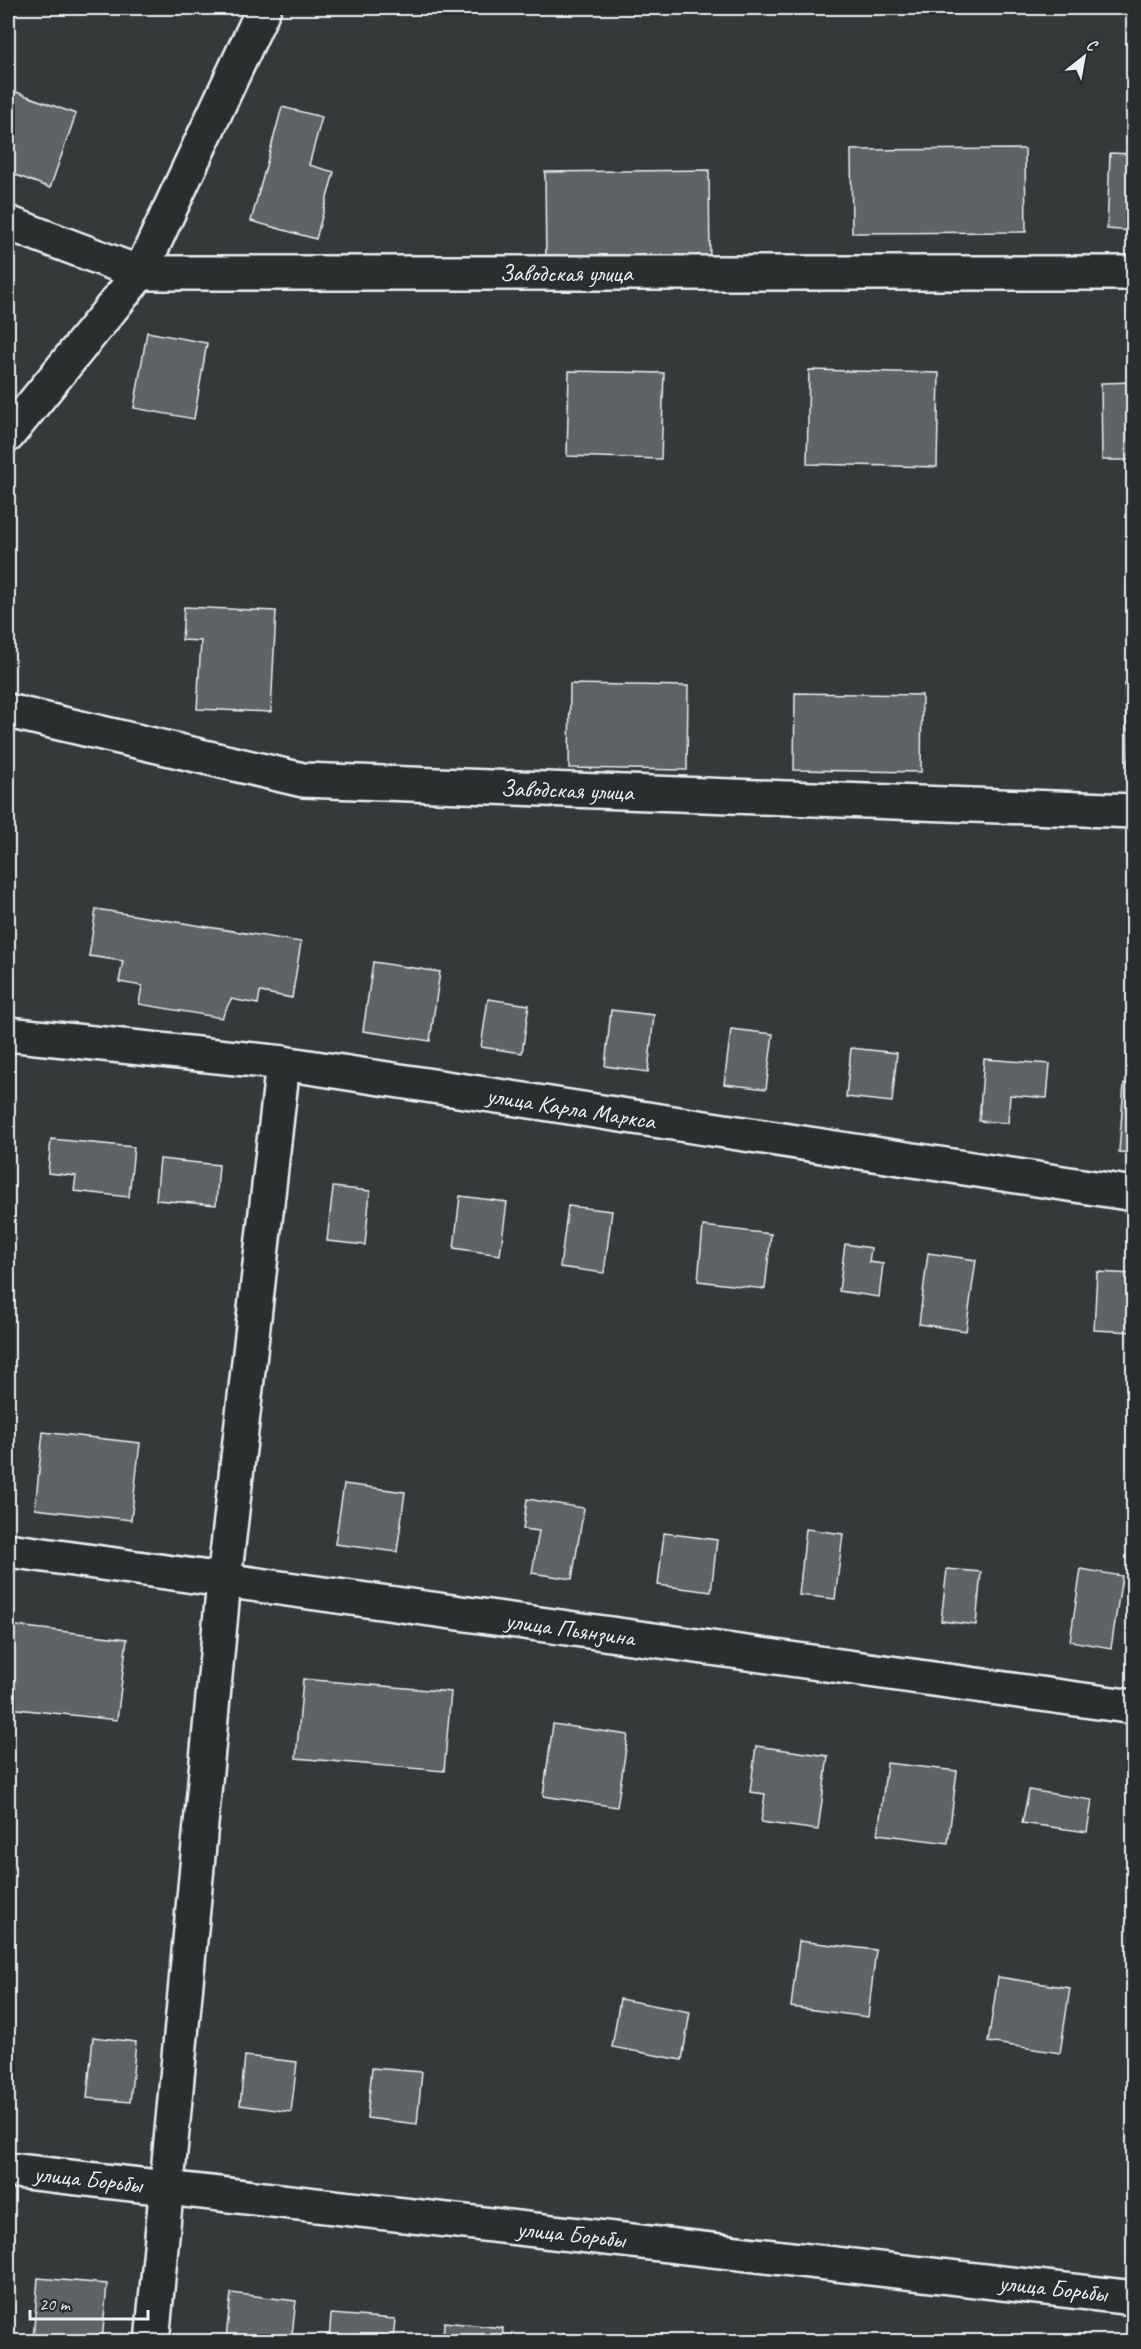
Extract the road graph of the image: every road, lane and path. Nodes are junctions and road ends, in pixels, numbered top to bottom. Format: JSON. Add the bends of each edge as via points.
{"nodes":[{"id":1,"x":264,"y":8,"type":"edge"},
{"id":2,"x":8,"y":223,"type":"edge"},
{"id":3,"x":140,"y":273,"type":"junction"},
{"id":4,"x":1134,"y":273,"type":"edge"},
{"id":5,"x":8,"y":435,"type":"edge"},
{"id":6,"x":8,"y":711,"type":"edge"},
{"id":7,"x":1134,"y":812,"type":"edge"},
{"id":8,"x":8,"y":1034,"type":"edge"},
{"id":9,"x":282,"y":1063,"type":"junction"},
{"id":10,"x":1134,"y":1194,"type":"edge"},
{"id":11,"x":8,"y":1550,"type":"edge"},
{"id":12,"x":224,"y":1581,"type":"junction"},
{"id":13,"x":1134,"y":1707,"type":"edge"},
{"id":14,"x":8,"y":2170,"type":"edge"},
{"id":15,"x":167,"y":2188,"type":"junction"},
{"id":16,"x":1134,"y":2298,"type":"edge"},
{"id":17,"x":152,"y":2342,"type":"edge"}],
"edges":[{"from":1,"to":3,"type":"street"},
{"from":2,"to":3,"type":"street","name":"Заводская улица"},
{"from":3,"to":4,"type":"street","name":"Заводская улица"},
{"from":3,"to":5,"type":"street"},
{"from":6,"to":7,"type":"street","name":"Заводская улица","via":[[303,780]]},
{"from":8,"to":9,"type":"street","name":"улица Карла Маркса"},
{"from":9,"to":10,"type":"street","name":"улица Карла Маркса"},
{"from":9,"to":12,"type":"street"},
{"from":11,"to":12,"type":"street","name":"улица Пьянзина"},
{"from":12,"to":13,"type":"street","name":"улица Пьянзина"},
{"from":12,"to":15,"type":"street"},
{"from":14,"to":15,"type":"street","name":"улица Борьбы"},
{"from":15,"to":16,"type":"street","name":"улица Борьбы"},
{"from":15,"to":17,"type":"street"}]}
